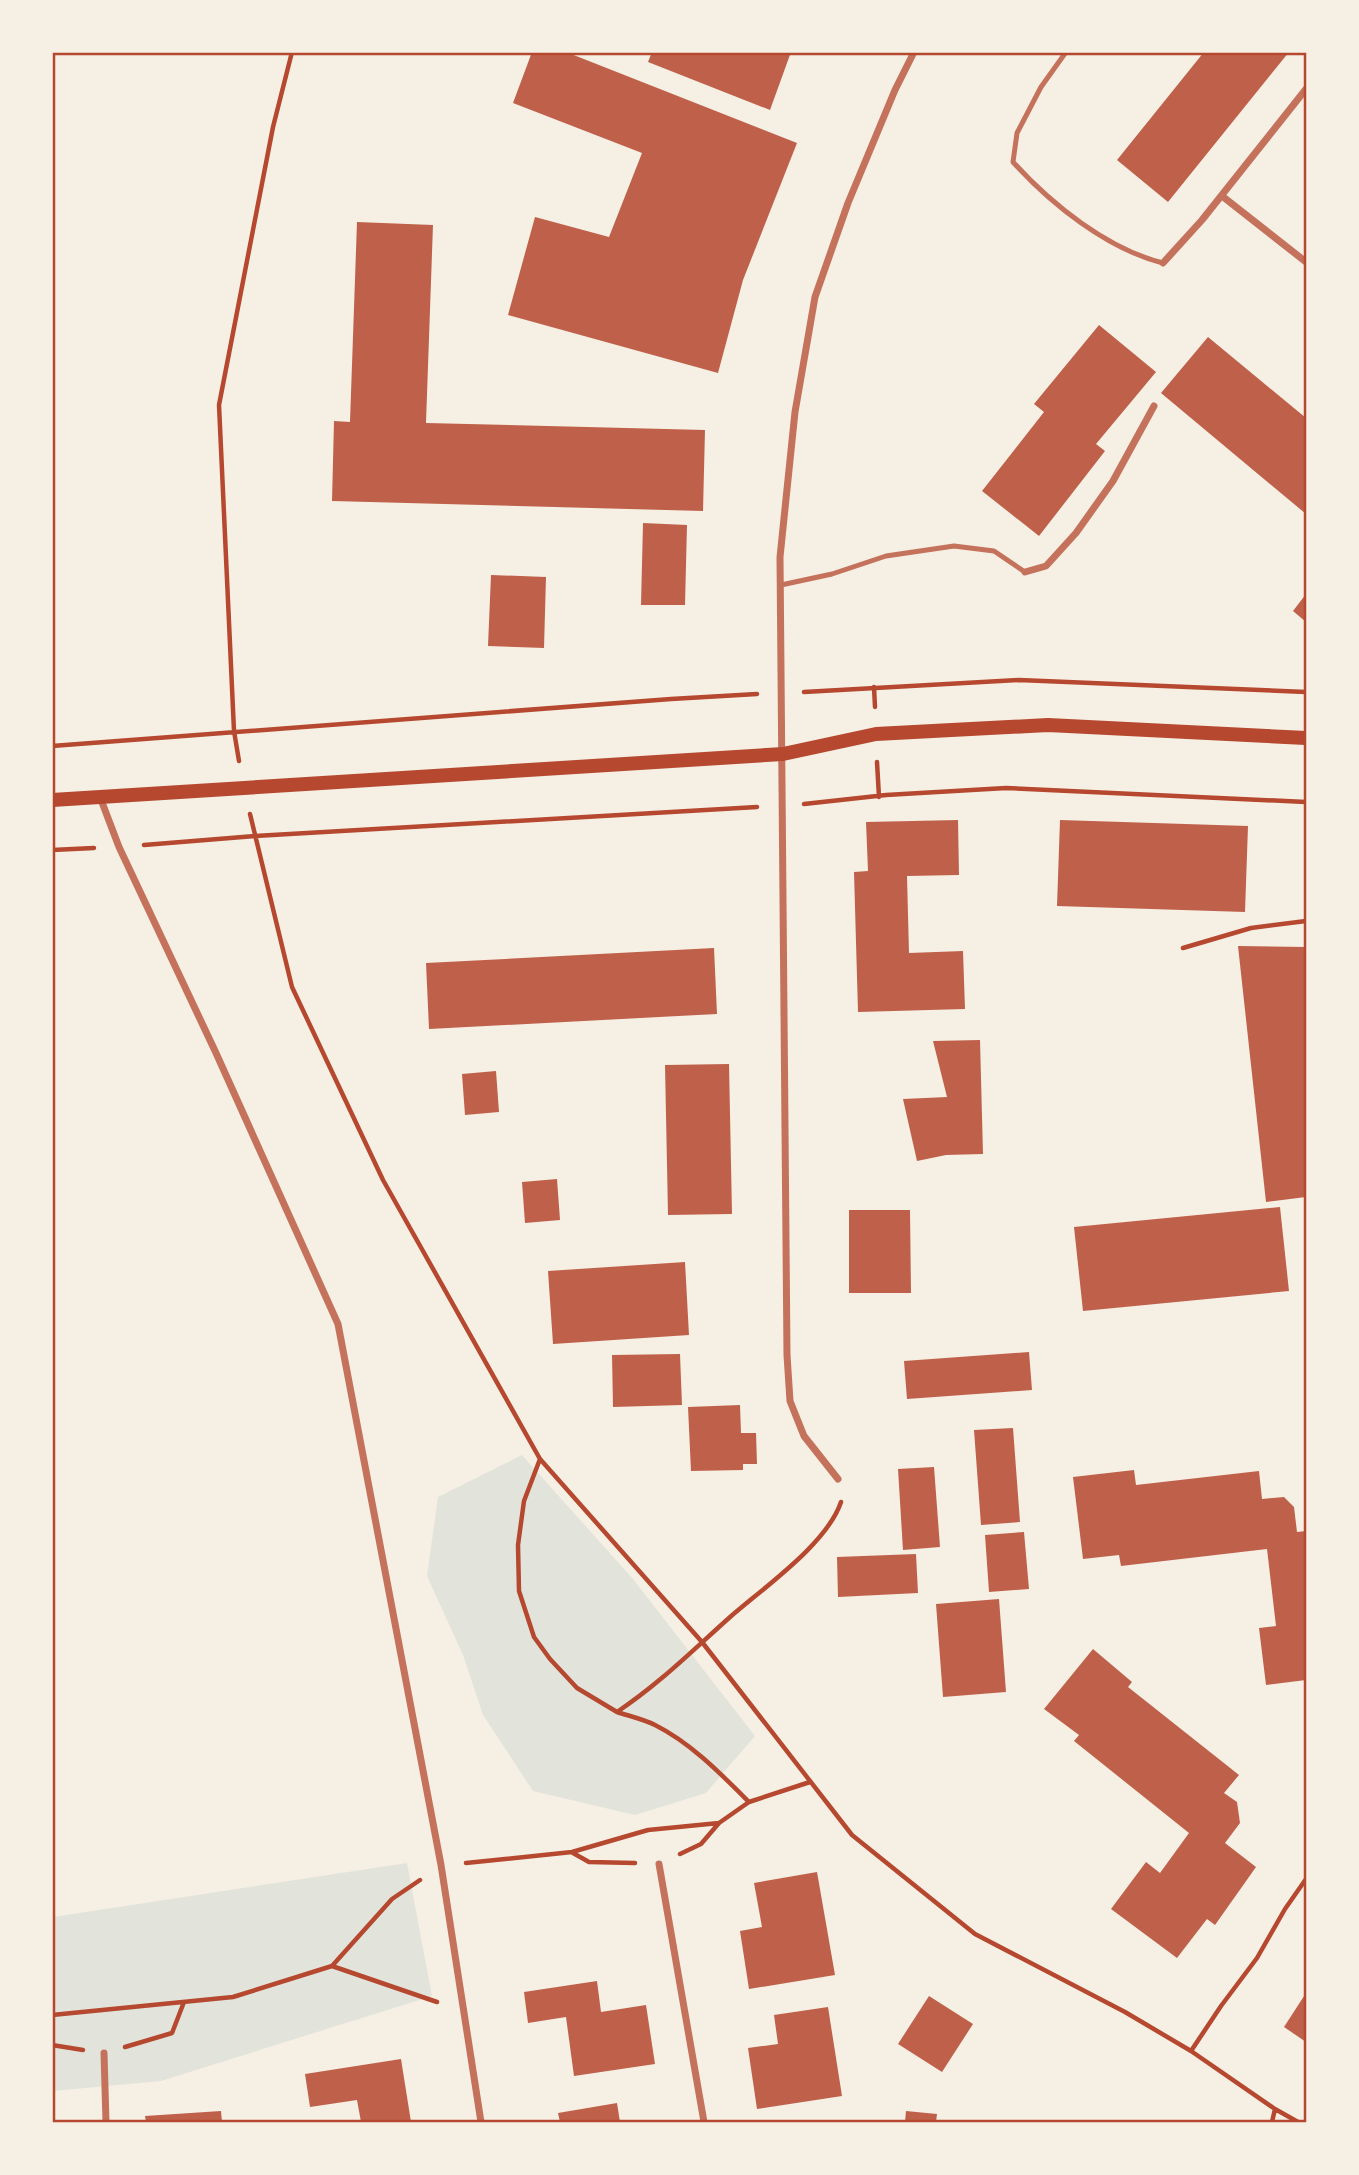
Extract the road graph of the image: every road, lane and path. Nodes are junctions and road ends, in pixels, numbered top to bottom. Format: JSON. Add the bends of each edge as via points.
{"nodes":[{"id":1,"x":292,"y":52,"type":"edge"},
{"id":2,"x":914,"y":52,"type":"edge"},
{"id":3,"x":1066,"y":52,"type":"edge"},
{"id":4,"x":1307,"y":89,"type":"edge"},
{"id":5,"x":1222,"y":196,"type":"junction"},
{"id":6,"x":1307,"y":262,"type":"edge"},
{"id":7,"x":1163,"y":263,"type":"joint"},
{"id":8,"x":1154,"y":406,"type":"dead end"},
{"id":9,"x":1025,"y":572,"type":"joint"},
{"id":10,"x":781,"y":585,"type":"junction"},
{"id":11,"x":234,"y":731,"type":"junction"},
{"id":12,"x":1307,"y":738,"type":"edge"},
{"id":13,"x":52,"y":746,"type":"edge"},
{"id":14,"x":783,"y":754,"type":"junction"},
{"id":15,"x":244,"y":788,"type":"junction"},
{"id":16,"x":100,"y":797,"type":"junction"},
{"id":17,"x":52,"y":800,"type":"edge"},
{"id":18,"x":1307,"y":802,"type":"edge"},
{"id":19,"x":784,"y":806,"type":"junction"},
{"id":20,"x":255,"y":836,"type":"junction"},
{"id":21,"x":119,"y":847,"type":"junction"},
{"id":22,"x":52,"y":850,"type":"edge"},
{"id":23,"x":1307,"y":921,"type":"edge"},
{"id":24,"x":1183,"y":948,"type":"dead end"},
{"id":25,"x":540,"y":1459,"type":"junction"},
{"id":26,"x":838,"y":1479,"type":"joint"},
{"id":27,"x":702,"y":1642,"type":"junction"},
{"id":28,"x":618,"y":1712,"type":"junction"},
{"id":29,"x":749,"y":1802,"type":"dead end"},
{"id":30,"x":719,"y":1823,"type":"dead end"},
{"id":31,"x":572,"y":1852,"type":"dead end"},
{"id":32,"x":659,"y":1864,"type":"junction"},
{"id":33,"x":1307,"y":1879,"type":"edge"},
{"id":34,"x":332,"y":1966,"type":"dead end"},
{"id":35,"x":184,"y":2001,"type":"dead end"},
{"id":36,"x":464,"y":2012,"type":"junction"},
{"id":37,"x":1191,"y":2051,"type":"junction"},
{"id":38,"x":104,"y":2053,"type":"joint"},
{"id":39,"x":1275,"y":2109,"type":"junction"},
{"id":40,"x":106,"y":2123,"type":"edge"},
{"id":41,"x":481,"y":2123,"type":"edge"},
{"id":42,"x":704,"y":2123,"type":"edge"},
{"id":43,"x":1272,"y":2123,"type":"edge"},
{"id":44,"x":1298,"y":2123,"type":"edge"}],
"edges":[{"from":1,"to":11,"type":"path","via":[[219,405]]},
{"from":2,"to":10,"type":"street","via":[[848,203],[815,297],[795,412]]},
{"from":3,"to":7,"type":"lane","via":[[1017,133],[1013,162],[1074,218],[1140,257]]},
{"from":4,"to":5,"type":"street"},
{"from":5,"to":6,"type":"street"},
{"from":5,"to":7,"type":"street"},
{"from":8,"to":9,"type":"street","via":[[1113,481],[1076,533],[1046,566]]},
{"from":9,"to":10,"type":"lane","via":[[994,551],[954,547],[886,556]]},
{"from":10,"to":14,"type":"street"},
{"from":11,"to":13,"type":"path"},
{"from":11,"to":15,"type":"path"},
{"from":12,"to":14,"type":"main road","via":[[1048,725],[876,734]]},
{"from":14,"to":15,"type":"main road"},
{"from":14,"to":19,"type":"street"},
{"from":15,"to":16,"type":"main road"},
{"from":15,"to":20,"type":"path"},
{"from":16,"to":17,"type":"main road"},
{"from":16,"to":21,"type":"street"},
{"from":18,"to":19,"type":"path","via":[[1006,788]]},
{"from":19,"to":20,"type":"path"},
{"from":19,"to":26,"type":"street","via":[[790,1401],[804,1436]]},
{"from":20,"to":21,"type":"path"},
{"from":20,"to":25,"type":"path","via":[[292,987],[383,1180]]},
{"from":21,"to":22,"type":"path"},
{"from":21,"to":36,"type":"street","via":[[338,1324],[441,1866]]},
{"from":23,"to":24,"type":"path","via":[[1251,928]]},
{"from":25,"to":27,"type":"path"},
{"from":25,"to":28,"type":"path","via":[[524,1501],[517,1545],[519,1591],[534,1637],[550,1659],[577,1688]]},
{"from":26,"to":27,"type":"path","via":[[846,1489],[838,1511],[811,1547]]},
{"from":27,"to":28,"type":"path","via":[[656,1685]]},
{"from":27,"to":37,"type":"path","via":[[852,1835],[975,1934]]},
{"from":28,"to":29,"type":"path","via":[[654,1724],[687,1746]]},
{"from":30,"to":32,"type":"path","via":[[701,1844]]},
{"from":31,"to":32,"type":"path","via":[[589,1862]]},
{"from":32,"to":42,"type":"street"},
{"from":33,"to":37,"type":"path"},
{"from":34,"to":36,"type":"path"},
{"from":35,"to":38,"type":"path","via":[[172,2033]]},
{"from":36,"to":41,"type":"street"},
{"from":37,"to":39,"type":"path"},
{"from":38,"to":40,"type":"street"},
{"from":39,"to":43,"type":"path"},
{"from":39,"to":44,"type":"path"}]}
